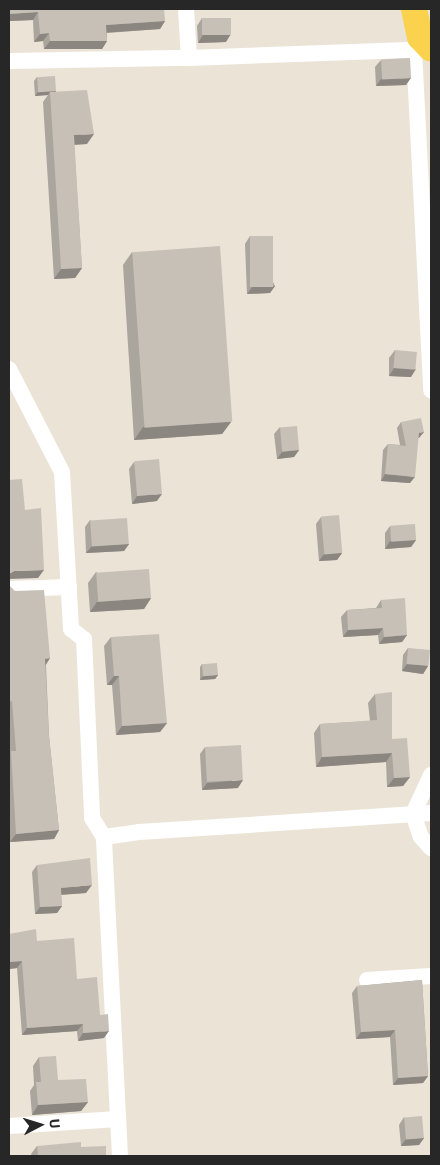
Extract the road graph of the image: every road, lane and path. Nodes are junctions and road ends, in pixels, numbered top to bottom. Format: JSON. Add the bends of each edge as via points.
{"nodes":[{"id":1,"x":186,"y":9,"type":"edge"},
{"id":2,"x":414,"y":9,"type":"edge"},
{"id":3,"x":425,"y":49,"type":"edge"},
{"id":4,"x":188,"y":58,"type":"junction"},
{"id":5,"x":9,"y":61,"type":"edge"},
{"id":6,"x":9,"y":368,"type":"edge"},
{"id":7,"x":431,"y":391,"type":"edge"},
{"id":8,"x":69,"y":587,"type":"junction"},
{"id":9,"x":9,"y":589,"type":"edge"},
{"id":10,"x":431,"y":775,"type":"edge"},
{"id":11,"x":431,"y":813,"type":"edge"},
{"id":12,"x":413,"y":814,"type":"junction"},
{"id":13,"x":104,"y":837,"type":"junction"},
{"id":14,"x":431,"y":848,"type":"edge"},
{"id":15,"x":431,"y":976,"type":"edge"},
{"id":16,"x":367,"y":980,"type":"dead end"},
{"id":17,"x":118,"y":1119,"type":"junction"},
{"id":18,"x":9,"y":1126,"type":"edge"},
{"id":19,"x":120,"y":1156,"type":"edge"}],
"edges":[{"from":1,"to":4,"type":"street"},
{"from":2,"to":3,"type":"main road"},
{"from":3,"to":4,"type":"street"},
{"from":3,"to":7,"type":"street"},
{"from":4,"to":5,"type":"street"},
{"from":6,"to":8,"type":"street","via":[[62,472]]},
{"from":8,"to":9,"type":"street"},
{"from":8,"to":13,"type":"street","via":[[71,629],[84,639],[92,818]]},
{"from":10,"to":12,"type":"street"},
{"from":11,"to":12,"type":"street"},
{"from":12,"to":13,"type":"street"},
{"from":12,"to":14,"type":"street","via":[[421,837]]},
{"from":13,"to":17,"type":"street"},
{"from":15,"to":16,"type":"street"},
{"from":17,"to":18,"type":"street"},
{"from":17,"to":19,"type":"street"}]}
